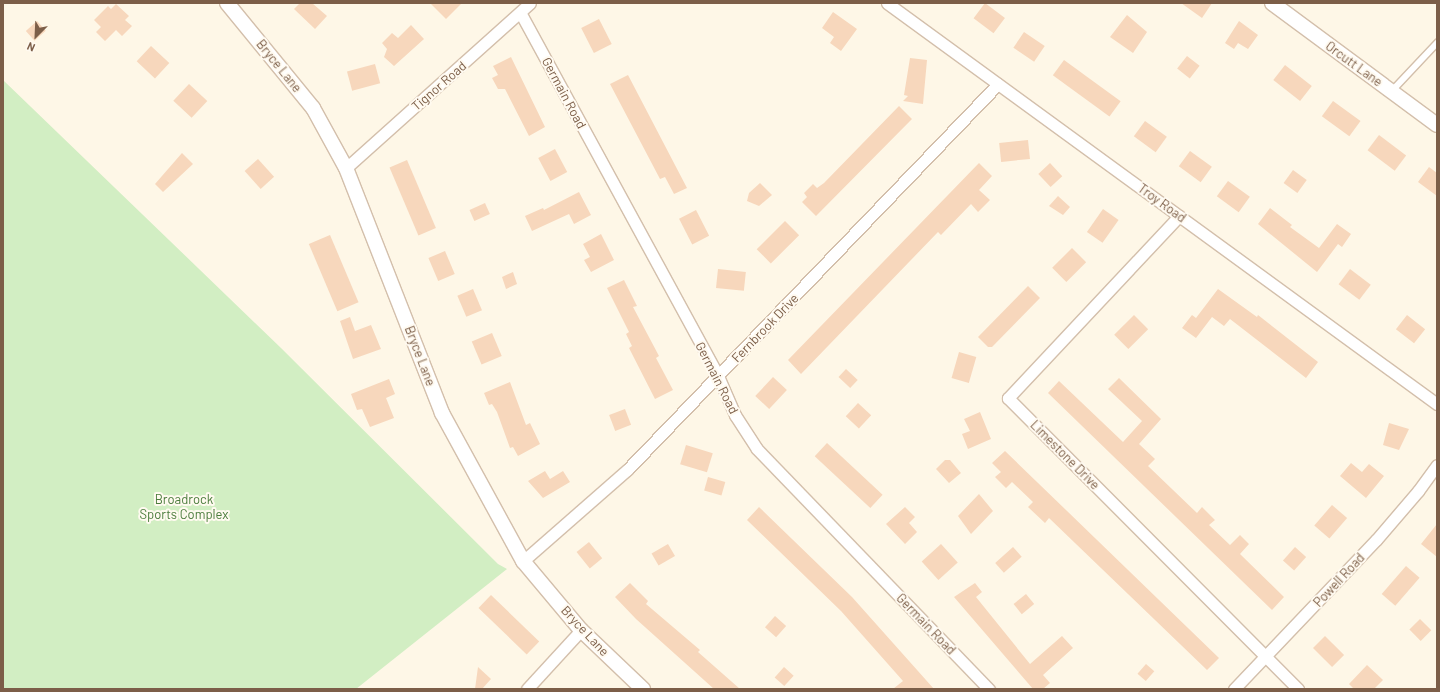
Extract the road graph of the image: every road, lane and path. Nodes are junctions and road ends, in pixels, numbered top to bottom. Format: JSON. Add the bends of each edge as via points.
{"nodes":[{"id":1,"x":227,"y":3,"type":"edge"},
{"id":2,"x":530,"y":3,"type":"edge"},
{"id":3,"x":887,"y":3,"type":"edge"},
{"id":4,"x":1272,"y":3,"type":"edge"},
{"id":5,"x":521,"y":14,"type":"junction"},
{"id":6,"x":1437,"y":43,"type":"edge"},
{"id":7,"x":998,"y":84,"type":"junction"},
{"id":8,"x":1392,"y":91,"type":"junction"},
{"id":9,"x":1437,"y":125,"type":"edge"},
{"id":10,"x":346,"y":168,"type":"junction"},
{"id":11,"x":1179,"y":216,"type":"junction"},
{"id":12,"x":718,"y":376,"type":"junction"},
{"id":13,"x":1437,"y":404,"type":"edge"},
{"id":14,"x":1437,"y":465,"type":"edge"},
{"id":15,"x":523,"y":561,"type":"junction"},
{"id":16,"x":581,"y":630,"type":"junction"},
{"id":17,"x":1265,"y":658,"type":"junction"},
{"id":18,"x":527,"y":689,"type":"edge"},
{"id":19,"x":643,"y":689,"type":"edge"},
{"id":20,"x":989,"y":689,"type":"edge"},
{"id":21,"x":1234,"y":689,"type":"edge"},
{"id":22,"x":1298,"y":689,"type":"edge"}],
"edges":[{"from":1,"to":10,"type":"street","name":"Bryce Lane","via":[[313,108]]},
{"from":2,"to":5,"type":"street","name":"Tignor Road"},
{"from":3,"to":7,"type":"street","name":"Troy Road"},
{"from":4,"to":8,"type":"street","name":"Orcutt Lane"},
{"from":5,"to":10,"type":"street","name":"Tignor Road"},
{"from":5,"to":12,"type":"street","name":"Germain Road"},
{"from":6,"to":8,"type":"lane"},
{"from":7,"to":11,"type":"street","name":"Troy Road"},
{"from":7,"to":12,"type":"street","name":"Fernbrook Drive"},
{"from":8,"to":9,"type":"street","name":"Orcutt Lane"},
{"from":10,"to":15,"type":"street","name":"Bryce Lane","via":[[442,413]]},
{"from":11,"to":13,"type":"street","name":"Troy Road"},
{"from":11,"to":17,"type":"street","name":"Limestone Drive","via":[[1008,398]]},
{"from":12,"to":15,"type":"street","name":"Fernbrook Drive","via":[[627,470]]},
{"from":12,"to":20,"type":"street","name":"Germain Road","via":[[735,415],[757,448]]},
{"from":14,"to":17,"type":"street","name":"Powell Road","via":[[1376,540]]},
{"from":15,"to":16,"type":"street","name":"Bryce Lane"},
{"from":16,"to":18,"type":"street"},
{"from":16,"to":19,"type":"street","name":"Bryce Lane"},
{"from":17,"to":21,"type":"street","name":"Powell Road"},
{"from":17,"to":22,"type":"street","name":"Limestone Drive"}]}
